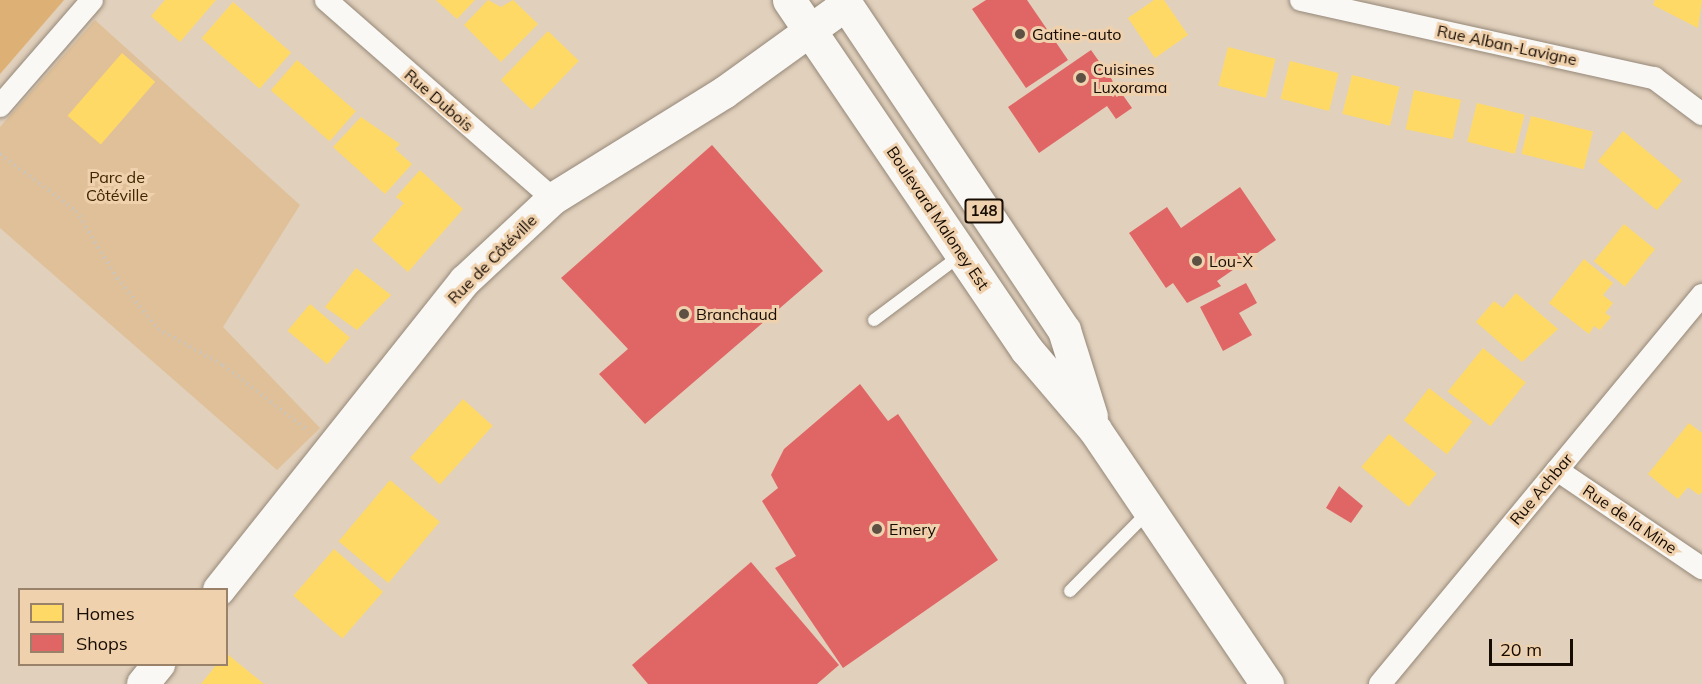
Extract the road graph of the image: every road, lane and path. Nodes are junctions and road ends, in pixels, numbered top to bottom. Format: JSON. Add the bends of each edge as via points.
{"nodes":[{"id":1,"x":92,"y":0,"type":"edge"},
{"id":2,"x":326,"y":0,"type":"edge"},
{"id":3,"x":789,"y":0,"type":"edge"},
{"id":4,"x":1301,"y":0,"type":"edge"},
{"id":5,"x":847,"y":2,"type":"edge"},
{"id":6,"x":810,"y":30,"type":"junction"},
{"id":7,"x":0,"y":106,"type":"edge"},
{"id":8,"x":1702,"y":114,"type":"edge"},
{"id":9,"x":0,"y":153,"type":"edge"},
{"id":10,"x":553,"y":200,"type":"junction"},
{"id":11,"x":962,"y":254,"type":"junction"},
{"id":12,"x":1702,"y":295,"type":"edge"},
{"id":13,"x":874,"y":320,"type":"dead end"},
{"id":14,"x":1095,"y":430,"type":"junction"},
{"id":15,"x":331,"y":450,"type":"junction"},
{"id":16,"x":1557,"y":470,"type":"junction"},
{"id":17,"x":1149,"y":511,"type":"junction"},
{"id":18,"x":1702,"y":568,"type":"edge"},
{"id":19,"x":221,"y":588,"type":"edge"},
{"id":20,"x":1070,"y":591,"type":"dead end"},
{"id":21,"x":157,"y":666,"type":"edge"},
{"id":22,"x":143,"y":684,"type":"edge"},
{"id":23,"x":1267,"y":684,"type":"edge"},
{"id":24,"x":1380,"y":684,"type":"edge"}],
"edges":[{"from":1,"to":7,"type":"street"},
{"from":2,"to":10,"type":"street","name":"Rue Dubois"},
{"from":3,"to":6,"type":"main road","name":"Boulevard Maloney Est","number":"148"},
{"from":4,"to":8,"type":"street","name":"Rue Alban-Lavigne","via":[[1654,78]]},
{"from":5,"to":6,"type":"street","name":"Rue de Côtéville"},
{"from":5,"to":14,"type":"main road","name":"Boulevard Maloney Est","number":"148","via":[[1064,330]]},
{"from":6,"to":10,"type":"street","name":"Rue de Côtéville","via":[[724,93]]},
{"from":6,"to":11,"type":"main road","name":"Boulevard Maloney Est","number":"148"},
{"from":9,"to":15,"type":"path","via":[[76,211],[117,278],[158,329],[224,365]]},
{"from":10,"to":15,"type":"street","name":"Rue de Côtéville","via":[[465,281]]},
{"from":11,"to":13,"type":"lane"},
{"from":11,"to":14,"type":"main road","name":"Boulevard Maloney Est","number":"148","via":[[1027,350]]},
{"from":12,"to":16,"type":"street","name":"Rue Achbar"},
{"from":14,"to":17,"type":"main road","name":"Boulevard Maloney Est","number":"148"},
{"from":15,"to":19,"type":"street","name":"Rue de Côtéville"},
{"from":16,"to":18,"type":"street","name":"Rue de la Mine"},
{"from":16,"to":24,"type":"street","name":"Rue Achbar"},
{"from":17,"to":20,"type":"lane"},
{"from":17,"to":23,"type":"main road","name":"Boulevard Maloney Est","number":"148"},
{"from":21,"to":22,"type":"street"}]}
